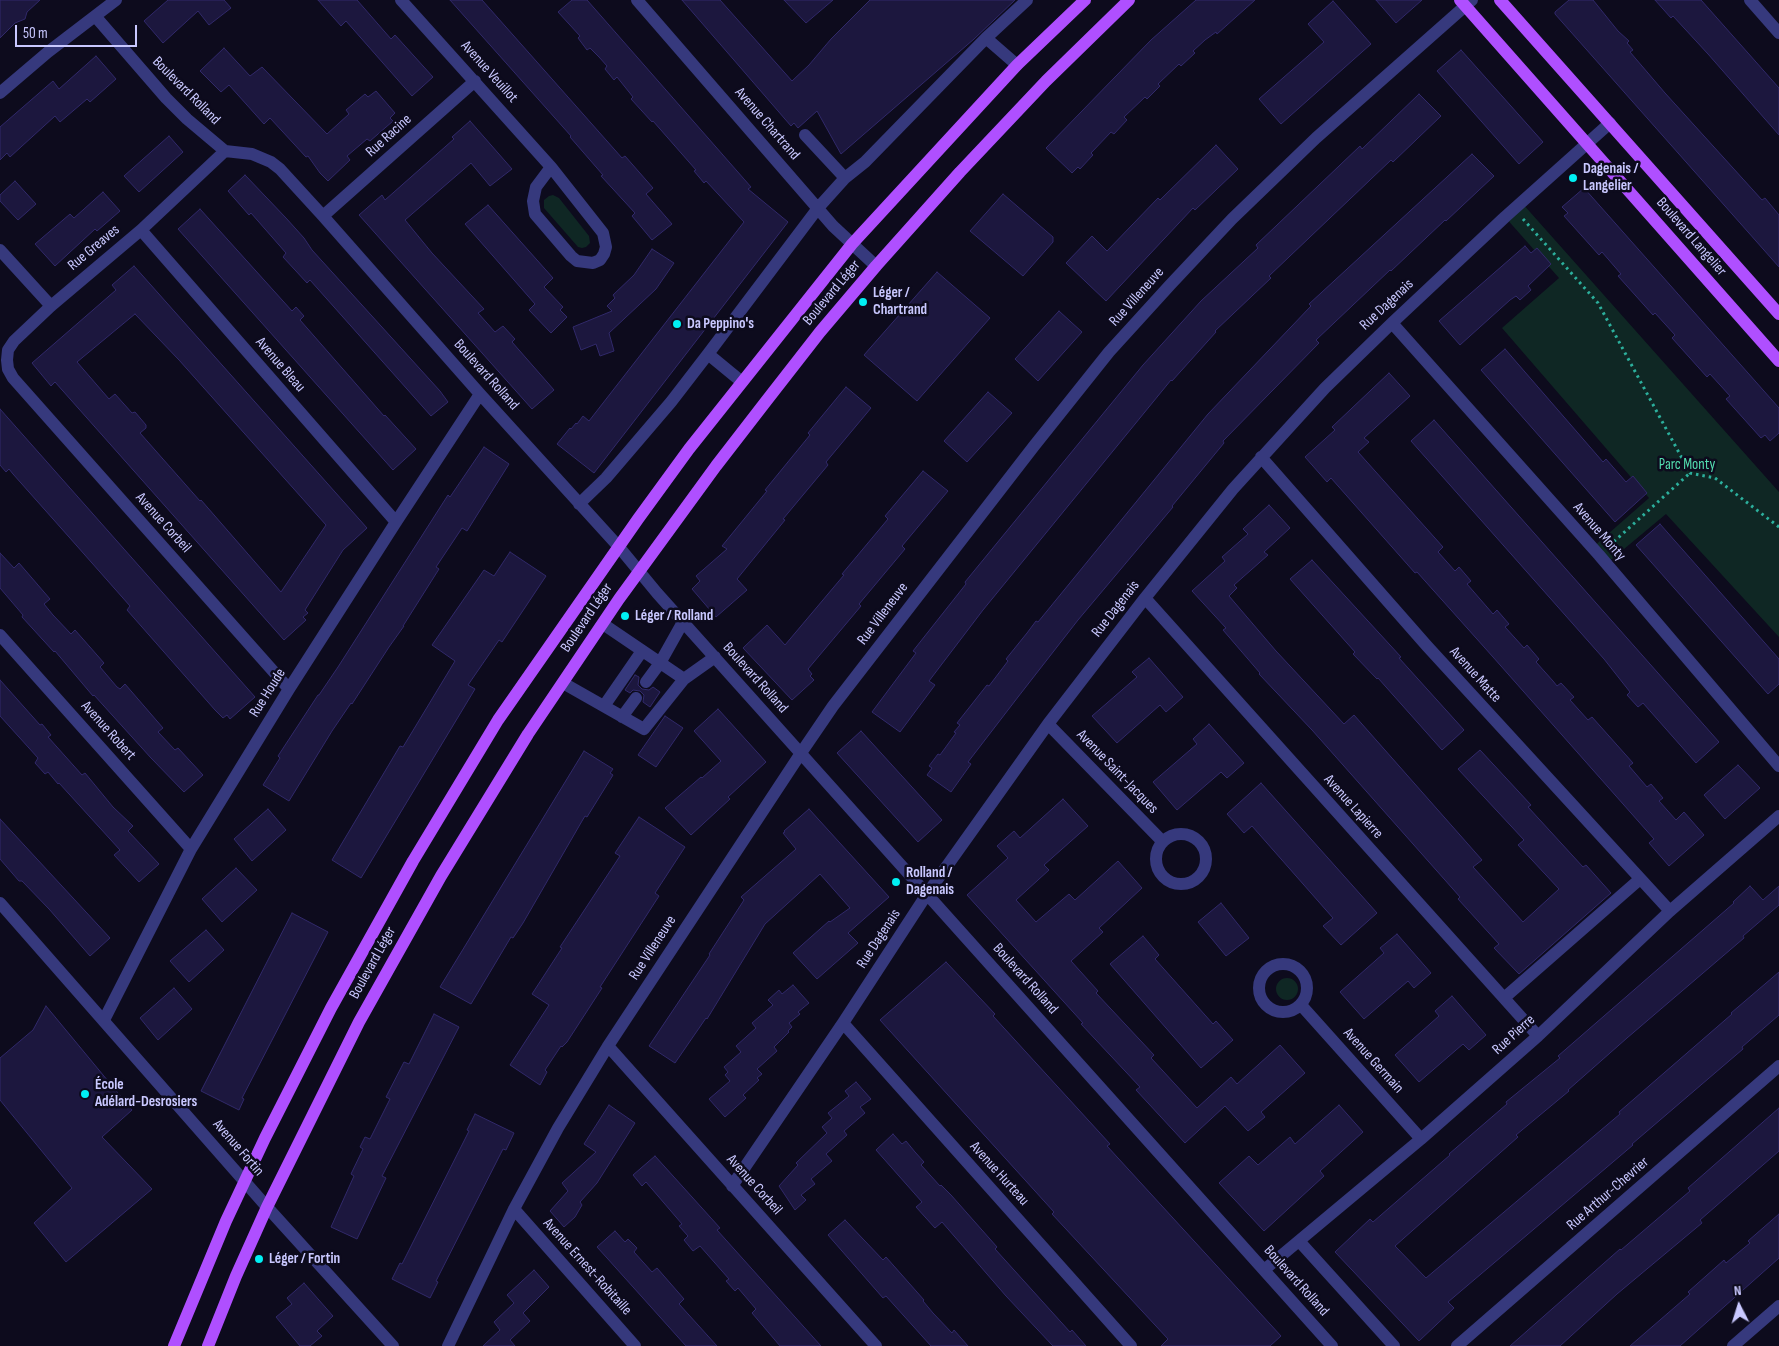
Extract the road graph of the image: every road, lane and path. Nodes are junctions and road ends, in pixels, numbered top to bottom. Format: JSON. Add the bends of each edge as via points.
{"nodes":[{"id":1,"x":116,"y":0,"type":"edge"},
{"id":2,"x":401,"y":0,"type":"edge"},
{"id":3,"x":637,"y":0,"type":"edge"},
{"id":4,"x":1027,"y":0,"type":"edge"},
{"id":5,"x":1085,"y":0,"type":"edge"},
{"id":6,"x":1129,"y":0,"type":"edge"},
{"id":7,"x":1500,"y":0,"type":"edge"},
{"id":8,"x":1750,"y":0,"type":"edge"},
{"id":9,"x":1466,"y":2,"type":"edge"},
{"id":10,"x":95,"y":16,"type":"junction"},
{"id":11,"x":1779,"y":33,"type":"edge"},
{"id":12,"x":986,"y":38,"type":"junction"},
{"id":13,"x":1017,"y":65,"type":"junction"},
{"id":14,"x":475,"y":81,"type":"junction"},
{"id":15,"x":0,"y":93,"type":"edge"},
{"id":16,"x":1610,"y":123,"type":"junction"},
{"id":17,"x":805,"y":135,"type":"dead end"},
{"id":18,"x":1587,"y":144,"type":"junction"},
{"id":19,"x":225,"y":151,"type":"junction"},
{"id":20,"x":551,"y":167,"type":"junction"},
{"id":21,"x":845,"y":178,"type":"junction"},
{"id":22,"x":818,"y":208,"type":"junction"},
{"id":23,"x":1514,"y":210,"type":"junction"},
{"id":24,"x":323,"y":216,"type":"junction"},
{"id":25,"x":141,"y":230,"type":"junction"},
{"id":26,"x":852,"y":244,"type":"junction"},
{"id":27,"x":0,"y":250,"type":"edge"},
{"id":28,"x":876,"y":266,"type":"junction"},
{"id":29,"x":51,"y":306,"type":"junction"},
{"id":30,"x":1779,"y":314,"type":"edge"},
{"id":31,"x":1392,"y":323,"type":"junction"},
{"id":32,"x":708,"y":354,"type":"junction"},
{"id":33,"x":1779,"y":361,"type":"edge"},
{"id":34,"x":13,"y":378,"type":"joint"},
{"id":35,"x":742,"y":382,"type":"junction"},
{"id":36,"x":480,"y":394,"type":"junction"},
{"id":37,"x":1261,"y":457,"type":"junction"},
{"id":38,"x":1690,"y":473,"type":"junction"},
{"id":39,"x":579,"y":504,"type":"junction"},
{"id":40,"x":396,"y":522,"type":"junction"},
{"id":41,"x":1779,"y":527,"type":"edge"},
{"id":42,"x":618,"y":548,"type":"junction"},
{"id":43,"x":1599,"y":555,"type":"junction"},
{"id":44,"x":639,"y":571,"type":"junction"},
{"id":45,"x":1145,"y":598,"type":"junction"},
{"id":46,"x":683,"y":622,"type":"junction"},
{"id":47,"x":603,"y":624,"type":"junction"},
{"id":48,"x":0,"y":635,"type":"edge"},
{"id":49,"x":642,"y":651,"type":"junction"},
{"id":50,"x":715,"y":657,"type":"junction"},
{"id":51,"x":660,"y":663,"type":"junction"},
{"id":52,"x":684,"y":679,"type":"junction"},
{"id":53,"x":646,"y":682,"type":"dead end"},
{"id":54,"x":563,"y":683,"type":"junction"},
{"id":55,"x":289,"y":689,"type":"junction"},
{"id":56,"x":636,"y":698,"type":"dead end"},
{"id":57,"x":604,"y":706,"type":"junction"},
{"id":58,"x":622,"y":717,"type":"junction"},
{"id":59,"x":1048,"y":724,"type":"junction"},
{"id":60,"x":800,"y":753,"type":"junction"},
{"id":61,"x":1779,"y":766,"type":"edge"},
{"id":62,"x":1779,"y":816,"type":"edge"},
{"id":63,"x":1163,"y":842,"type":"dead end"},
{"id":64,"x":191,"y":849,"type":"junction"},
{"id":65,"x":1640,"y":879,"type":"junction"},
{"id":66,"x":927,"y":894,"type":"junction"},
{"id":67,"x":0,"y":903,"type":"edge"},
{"id":68,"x":1670,"y":911,"type":"junction"},
{"id":69,"x":1504,"y":998,"type":"junction"},
{"id":70,"x":1301,"y":1005,"type":"dead end"},
{"id":71,"x":104,"y":1020,"type":"junction"},
{"id":72,"x":843,"y":1023,"type":"junction"},
{"id":73,"x":1538,"y":1036,"type":"junction"},
{"id":74,"x":608,"y":1046,"type":"junction"},
{"id":75,"x":1779,"y":1066,"type":"edge"},
{"id":76,"x":1421,"y":1139,"type":"junction"},
{"id":77,"x":246,"y":1180,"type":"junction"},
{"id":78,"x":732,"y":1186,"type":"junction"},
{"id":79,"x":267,"y":1207,"type":"junction"},
{"id":80,"x":514,"y":1209,"type":"junction"},
{"id":81,"x":1299,"y":1241,"type":"junction"},
{"id":82,"x":1264,"y":1270,"type":"junction"},
{"id":83,"x":1779,"y":1306,"type":"edge"},
{"id":84,"x":174,"y":1346,"type":"edge"},
{"id":85,"x":208,"y":1346,"type":"edge"},
{"id":86,"x":394,"y":1346,"type":"edge"},
{"id":87,"x":448,"y":1346,"type":"edge"},
{"id":88,"x":636,"y":1346,"type":"edge"},
{"id":89,"x":876,"y":1346,"type":"edge"},
{"id":90,"x":1131,"y":1346,"type":"edge"},
{"id":91,"x":1332,"y":1346,"type":"edge"},
{"id":92,"x":1394,"y":1346,"type":"edge"},
{"id":93,"x":1458,"y":1346,"type":"edge"},
{"id":94,"x":1733,"y":1346,"type":"edge"}],
"edges":[{"from":1,"to":10,"type":"street"},
{"from":2,"to":14,"type":"street","name":"Avenue Veuillot"},
{"from":3,"to":22,"type":"street","name":"Avenue Chartrand"},
{"from":4,"to":12,"type":"street"},
{"from":5,"to":13,"type":"main road","name":"Boulevard Léger"},
{"from":6,"to":28,"type":"main road","name":"Boulevard Léger","via":[[1046,81]]},
{"from":7,"to":16,"type":"main road","name":"Boulevard Langelier"},
{"from":8,"to":11,"type":"street"},
{"from":9,"to":18,"type":"main road","name":"Boulevard Langelier"},
{"from":9,"to":60,"type":"street","name":"Rue Villeneuve","via":[[1267,186],[1109,352],[960,540]]},
{"from":10,"to":15,"type":"street"},
{"from":10,"to":19,"type":"street","name":"Boulevard Rolland","via":[[166,98]]},
{"from":12,"to":13,"type":"street"},
{"from":12,"to":21,"type":"street","via":[[865,162]]},
{"from":13,"to":26,"type":"main road","name":"Boulevard Léger"},
{"from":14,"to":20,"type":"street","name":"Avenue Veuillot"},
{"from":14,"to":24,"type":"street","name":"Rue Racine"},
{"from":16,"to":18,"type":"street","name":"Rue Dagenais"},
{"from":16,"to":30,"type":"main road","name":"Boulevard Langelier"},
{"from":17,"to":21,"type":"street"},
{"from":18,"to":23,"type":"street","name":"Rue Dagenais"},
{"from":18,"to":33,"type":"main road","name":"Boulevard Langelier"},
{"from":19,"to":24,"type":"street","name":"Boulevard Rolland","via":[[252,154],[272,162]]},
{"from":19,"to":25,"type":"street","name":"Rue Greaves"},
{"from":20,"to":20,"type":"street","name":"Avenue Veuillot","via":[[603,233],[606,247],[600,260],[592,263],[577,261],[535,214],[536,187]]},
{"from":21,"to":22,"type":"street"},
{"from":22,"to":26,"type":"street","name":"Avenue Chartrand"},
{"from":22,"to":32,"type":"street"},
{"from":23,"to":31,"type":"street","name":"Rue Dagenais"},
{"from":23,"to":38,"type":"path","via":[[1598,303]]},
{"from":24,"to":36,"type":"street","name":"Boulevard Rolland"},
{"from":25,"to":29,"type":"street","name":"Rue Greaves"},
{"from":25,"to":40,"type":"street","name":"Avenue Bleau"},
{"from":26,"to":28,"type":"street","name":"Avenue Chartrand"},
{"from":26,"to":35,"type":"main road","name":"Boulevard Léger"},
{"from":27,"to":29,"type":"street"},
{"from":28,"to":44,"type":"main road","name":"Boulevard Léger","via":[[820,332]]},
{"from":29,"to":34,"type":"street","name":"Rue Greaves","via":[[8,350],[8,369]]},
{"from":31,"to":37,"type":"street","name":"Rue Dagenais"},
{"from":31,"to":43,"type":"street","name":"Avenue Monty"},
{"from":32,"to":35,"type":"street"},
{"from":32,"to":39,"type":"street","via":[[606,478]]},
{"from":34,"to":55,"type":"street","name":"Avenue Corbeil"},
{"from":35,"to":42,"type":"main road","name":"Boulevard Léger"},
{"from":36,"to":39,"type":"street","name":"Boulevard Rolland"},
{"from":36,"to":40,"type":"street","name":"Rue Houde"},
{"from":37,"to":45,"type":"street","name":"Rue Dagenais"},
{"from":37,"to":65,"type":"street","name":"Avenue Matte","via":[[1427,646]]},
{"from":38,"to":41,"type":"path","via":[[1715,478]]},
{"from":38,"to":43,"type":"path"},
{"from":39,"to":42,"type":"street","name":"Boulevard Rolland"},
{"from":40,"to":55,"type":"street","name":"Rue Houde"},
{"from":42,"to":44,"type":"street","name":"Boulevard Rolland"},
{"from":42,"to":77,"type":"main road","name":"Boulevard Léger","via":[[498,720],[414,861],[331,1008]]},
{"from":43,"to":61,"type":"street","name":"Avenue Monty"},
{"from":44,"to":46,"type":"street","name":"Boulevard Rolland"},
{"from":44,"to":47,"type":"main road","name":"Boulevard Léger"},
{"from":45,"to":59,"type":"street","name":"Rue Dagenais"},
{"from":45,"to":69,"type":"street","name":"Avenue Lapierre"},
{"from":46,"to":50,"type":"street","name":"Boulevard Rolland"},
{"from":46,"to":51,"type":"street"},
{"from":47,"to":49,"type":"street"},
{"from":47,"to":54,"type":"main road","name":"Boulevard Léger"},
{"from":48,"to":64,"type":"street","name":"Avenue Robert"},
{"from":49,"to":51,"type":"street"},
{"from":49,"to":57,"type":"street"},
{"from":50,"to":52,"type":"street"},
{"from":50,"to":60,"type":"street","name":"Boulevard Rolland"},
{"from":51,"to":52,"type":"street"},
{"from":51,"to":53,"type":"street"},
{"from":52,"to":58,"type":"street","via":[[644,729]]},
{"from":54,"to":57,"type":"street"},
{"from":54,"to":79,"type":"main road","name":"Boulevard Léger","via":[[441,876],[359,1022]]},
{"from":55,"to":64,"type":"street","name":"Rue Houde"},
{"from":56,"to":58,"type":"street"},
{"from":57,"to":58,"type":"street"},
{"from":59,"to":63,"type":"street","name":"Avenue Saint-Jacques"},
{"from":59,"to":66,"type":"street","name":"Rue Dagenais"},
{"from":60,"to":66,"type":"street","name":"Boulevard Rolland"},
{"from":60,"to":74,"type":"street","name":"Rue Villeneuve"},
{"from":62,"to":68,"type":"street","name":"Rue Pierre"},
{"from":64,"to":71,"type":"street","name":"Rue Houde"},
{"from":65,"to":68,"type":"street","name":"Avenue Matte"},
{"from":65,"to":69,"type":"street"},
{"from":66,"to":72,"type":"street","name":"Rue Dagenais"},
{"from":66,"to":82,"type":"street","name":"Boulevard Rolland"},
{"from":67,"to":71,"type":"street","name":"Avenue Fortin"},
{"from":68,"to":73,"type":"street","name":"Rue Pierre"},
{"from":69,"to":73,"type":"street","name":"Avenue Lapierre"},
{"from":70,"to":76,"type":"street","name":"Avenue Germain"},
{"from":71,"to":77,"type":"street","name":"Avenue Fortin"},
{"from":72,"to":78,"type":"street","name":"Rue Dagenais"},
{"from":72,"to":90,"type":"street","name":"Avenue Hurteau"},
{"from":73,"to":76,"type":"street","name":"Rue Pierre"},
{"from":74,"to":78,"type":"street","name":"Avenue Corbeil"},
{"from":74,"to":80,"type":"street","name":"Rue Villeneuve"},
{"from":75,"to":93,"type":"street","name":"Rue Arthur-Chevrier"},
{"from":76,"to":81,"type":"street","name":"Rue Pierre"},
{"from":77,"to":79,"type":"street","name":"Avenue Fortin"},
{"from":77,"to":84,"type":"main road","name":"Boulevard Léger"},
{"from":78,"to":89,"type":"street","name":"Avenue Corbeil"},
{"from":79,"to":85,"type":"main road","name":"Boulevard Léger"},
{"from":79,"to":86,"type":"street","name":"Avenue Fortin"},
{"from":80,"to":87,"type":"street","name":"Rue Villeneuve"},
{"from":80,"to":88,"type":"street","name":"Avenue Ernest-Robitaille"},
{"from":81,"to":82,"type":"street","name":"Rue Pierre"},
{"from":81,"to":92,"type":"street"},
{"from":82,"to":91,"type":"street","name":"Boulevard Rolland"},
{"from":83,"to":94,"type":"street"}]}
